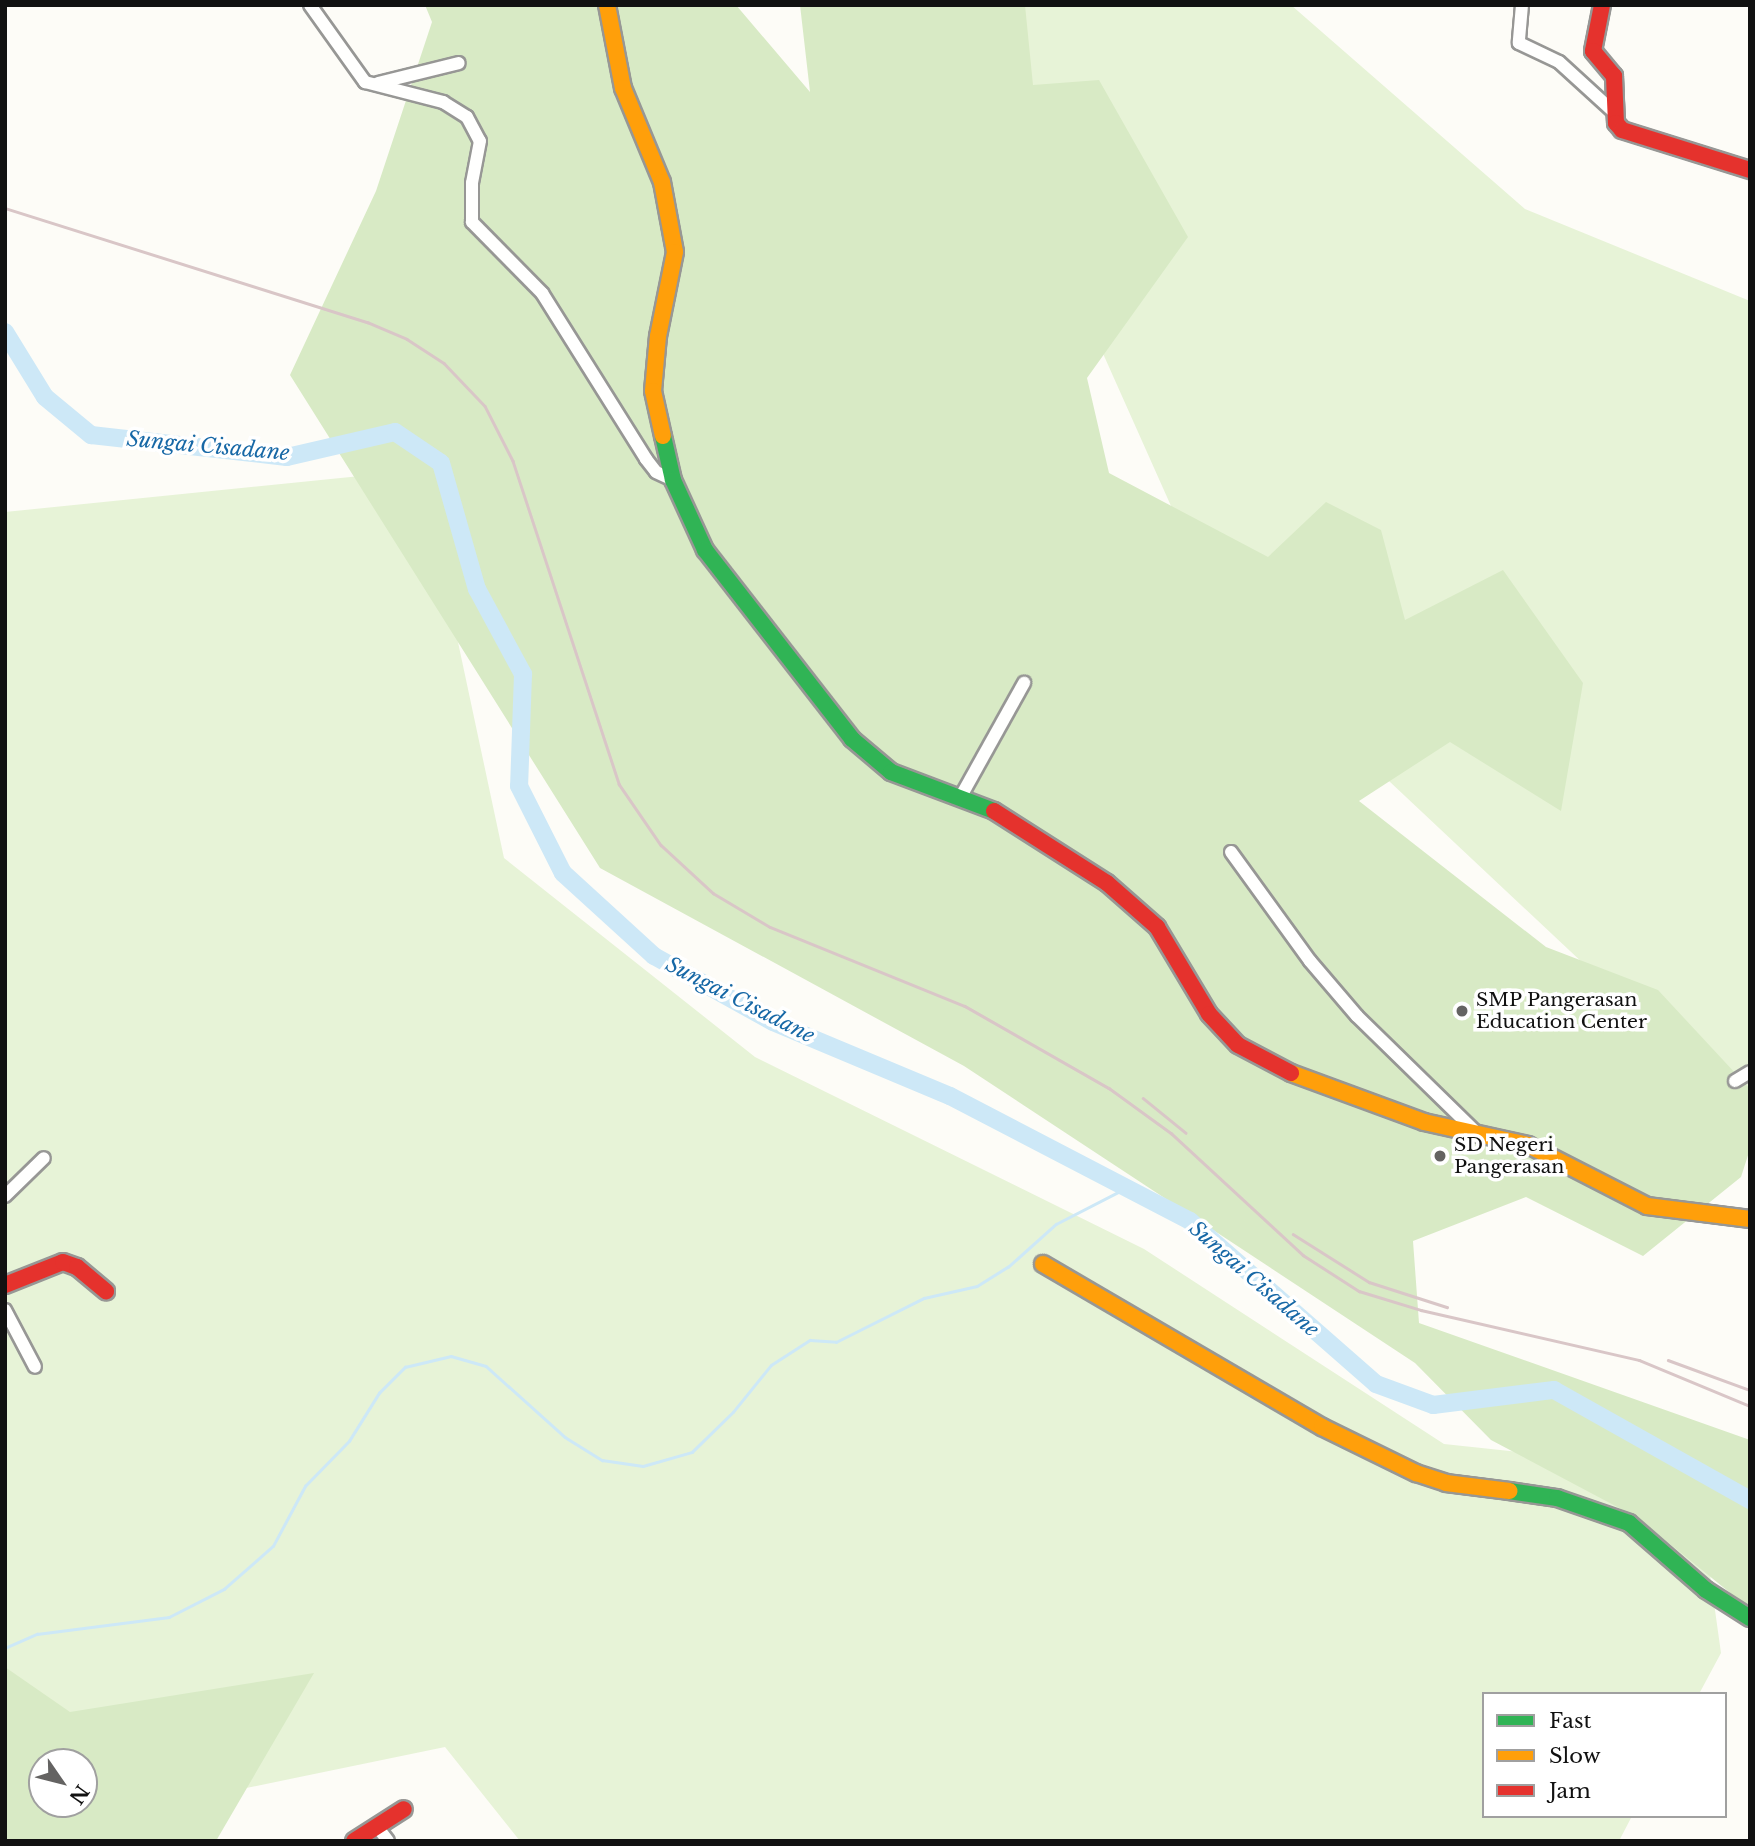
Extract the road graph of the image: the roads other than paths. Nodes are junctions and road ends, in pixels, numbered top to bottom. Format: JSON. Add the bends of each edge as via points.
{"nodes":[{"id":1,"x":310,"y":5,"type":"edge"},
{"id":2,"x":607,"y":5,"type":"edge"},
{"id":3,"x":1522,"y":5,"type":"edge"},
{"id":4,"x":1602,"y":5,"type":"edge"},
{"id":5,"x":459,"y":63,"type":"dead end"},
{"id":6,"x":378,"y":83,"type":"junction"},
{"id":7,"x":1616,"y":114,"type":"junction"},
{"id":8,"x":1750,"y":170,"type":"edge"},
{"id":9,"x":673,"y":480,"type":"junction"},
{"id":10,"x":1024,"y":683,"type":"dead end"},
{"id":11,"x":960,"y":798,"type":"junction"},
{"id":12,"x":1231,"y":852,"type":"dead end"},
{"id":13,"x":1750,"y":1072,"type":"edge"},
{"id":14,"x":1735,"y":1081,"type":"dead end"},
{"id":15,"x":1475,"y":1132,"type":"junction"},
{"id":16,"x":44,"y":1158,"type":"dead end"},
{"id":17,"x":5,"y":1196,"type":"edge"},
{"id":18,"x":1750,"y":1219,"type":"edge"},
{"id":19,"x":1043,"y":1265,"type":"dead end"},
{"id":20,"x":5,"y":1285,"type":"edge"},
{"id":21,"x":106,"y":1291,"type":"dead end"},
{"id":22,"x":5,"y":1310,"type":"edge"},
{"id":23,"x":35,"y":1367,"type":"dead end"},
{"id":24,"x":1750,"y":1618,"type":"edge"},
{"id":25,"x":404,"y":1809,"type":"dead end"},
{"id":26,"x":383,"y":1834,"type":"edge"},
{"id":27,"x":354,"y":1841,"type":"edge"}],
"edges":[{"from":1,"to":6,"type":"street","via":[[365,82]]},
{"from":2,"to":9,"type":"street","via":[[623,88],[662,182],[675,252],[658,336],[653,391]]},
{"from":3,"to":7,"type":"street","via":[[1519,43],[1559,62]]},
{"from":4,"to":7,"type":"street","via":[[1593,51],[1614,76]]},
{"from":5,"to":6,"type":"street"},
{"from":6,"to":9,"type":"street","via":[[443,102],[467,117],[480,141],[472,183],[472,222],[541,293],[646,459],[656,472]]},
{"from":7,"to":8,"type":"street","via":[[1616,123],[1629,134],[1733,161]]},
{"from":9,"to":11,"type":"street","via":[[705,550],[852,739],[891,772]]},
{"from":10,"to":11,"type":"street"},
{"from":11,"to":15,"type":"street","via":[[1034,832],[1142,911],[1164,936],[1198,1000],[1256,1059],[1424,1122]]},
{"from":12,"to":15,"type":"street","via":[[1310,961],[1357,1016]]},
{"from":13,"to":14,"type":"street"},
{"from":15,"to":18,"type":"street","via":[[1540,1150],[1647,1206]]},
{"from":16,"to":17,"type":"street"},
{"from":19,"to":24,"type":"street","via":[[1322,1427],[1416,1473],[1446,1483],[1548,1496],[1629,1523],[1706,1590]]},
{"from":20,"to":21,"type":"street","via":[[63,1262],[77,1267]]},
{"from":22,"to":23,"type":"street"},
{"from":25,"to":26,"type":"street"},
{"from":26,"to":27,"type":"street"}]}
